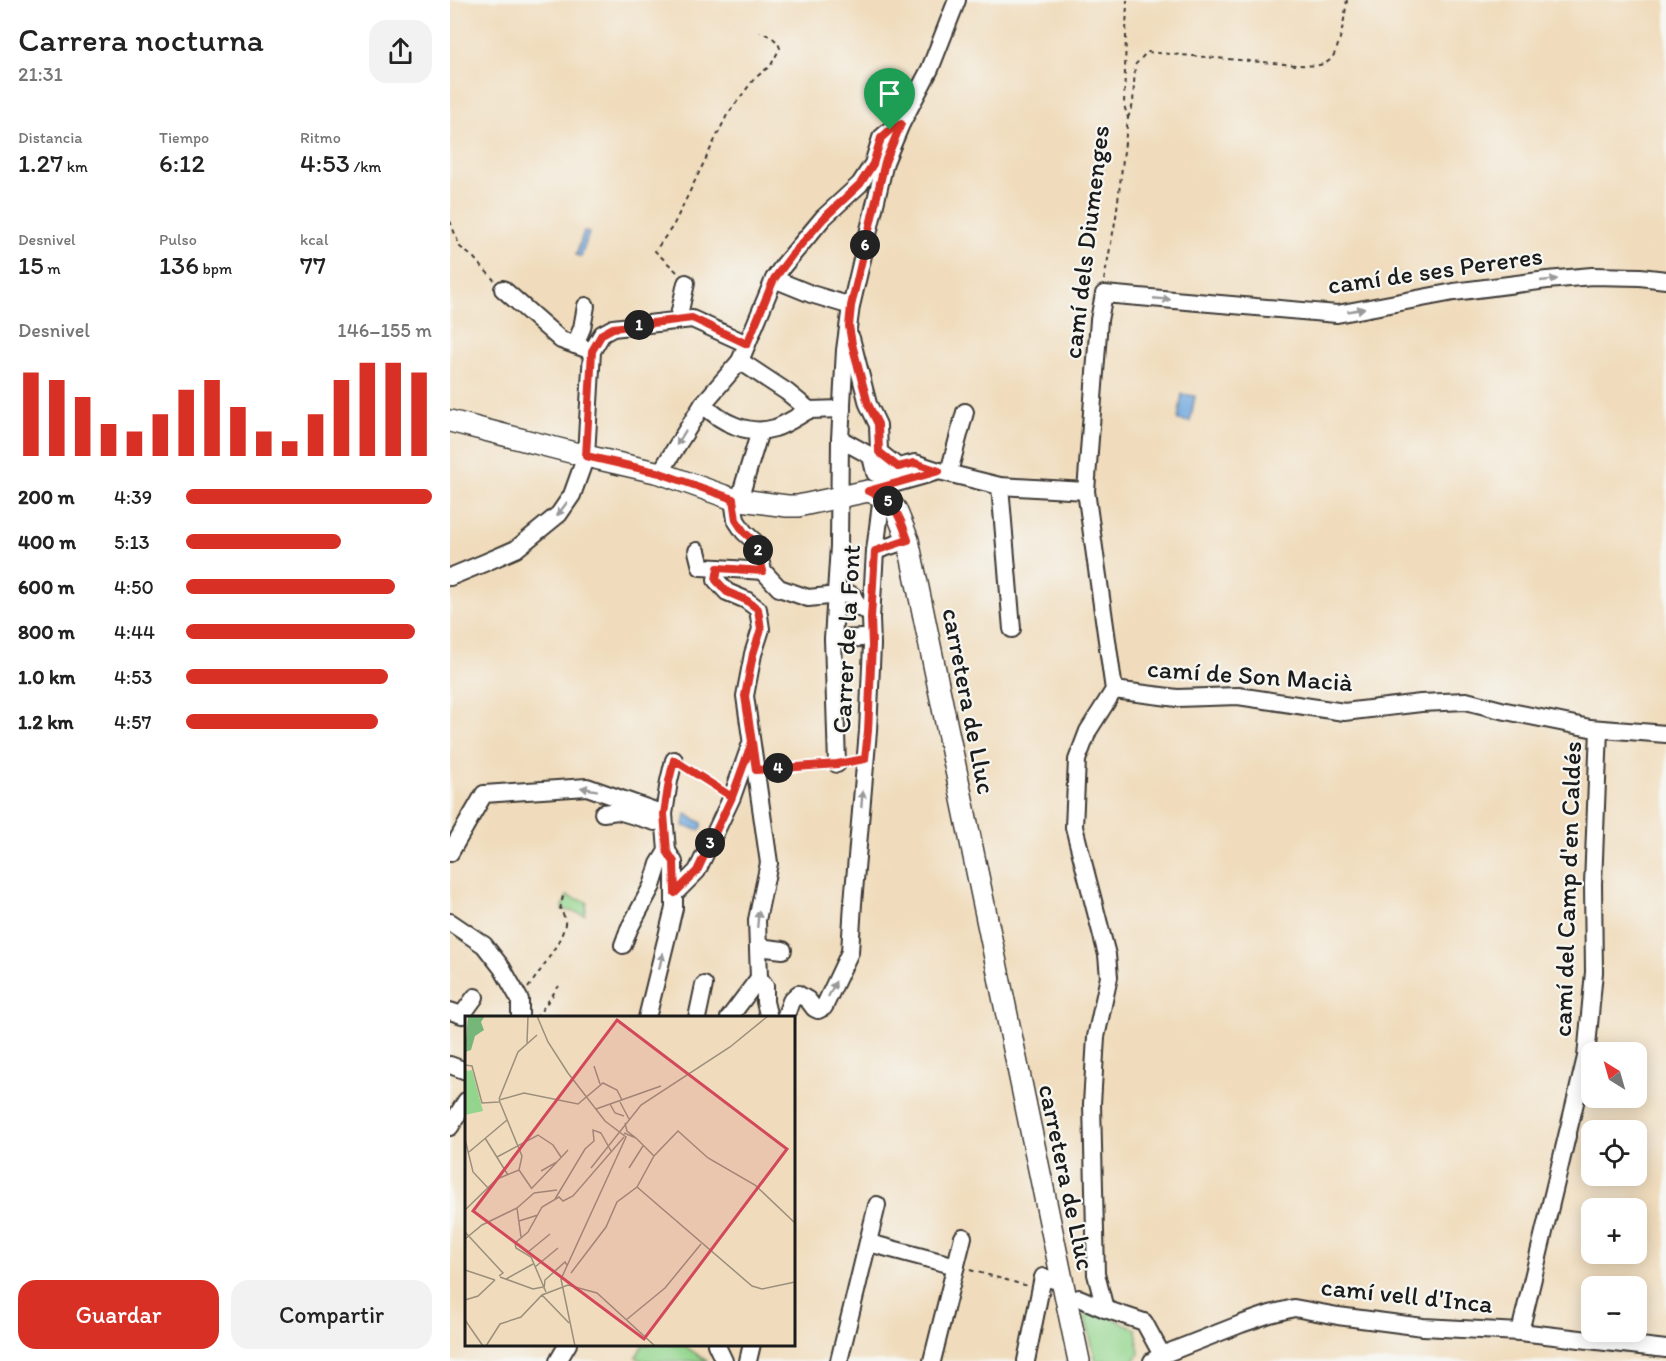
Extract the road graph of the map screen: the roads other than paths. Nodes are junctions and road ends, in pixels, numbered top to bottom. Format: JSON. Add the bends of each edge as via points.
{"nodes":[{"id":1,"x":957,"y":0,"type":"edge"},
{"id":2,"x":901,"y":124,"type":"junction"},
{"id":3,"x":774,"y":279,"type":"junction"},
{"id":4,"x":1666,"y":280,"type":"edge"},
{"id":5,"x":686,"y":283,"type":"road end"},
{"id":6,"x":503,"y":289,"type":"road end"},
{"id":7,"x":1104,"y":294,"type":"joint"},
{"id":8,"x":586,"y":306,"type":"dead end"},
{"id":9,"x":851,"y":306,"type":"junction"},
{"id":10,"x":678,"y":320,"type":"junction"},
{"id":11,"x":849,"y":326,"type":"junction"},
{"id":12,"x":747,"y":344,"type":"junction"},
{"id":13,"x":575,"y":345,"type":"junction"},
{"id":14,"x":592,"y":351,"type":"junction"},
{"id":15,"x":740,"y":362,"type":"junction"},
{"id":16,"x":703,"y":404,"type":"junction"},
{"id":17,"x":842,"y":409,"type":"junction"},
{"id":18,"x":809,"y":410,"type":"junction"},
{"id":19,"x":965,"y":412,"type":"dead end"},
{"id":20,"x":450,"y":421,"type":"edge"},
{"id":21,"x":760,"y":431,"type":"junction"},
{"id":22,"x":840,"y":439,"type":"junction"},
{"id":23,"x":586,"y":456,"type":"junction"},
{"id":24,"x":898,"y":467,"type":"junction"},
{"id":25,"x":944,"y":472,"type":"junction"},
{"id":26,"x":660,"y":473,"type":"junction"},
{"id":27,"x":1000,"y":486,"type":"junction"},
{"id":28,"x":1086,"y":491,"type":"junction"},
{"id":29,"x":875,"y":494,"type":"junction"},
{"id":30,"x":840,"y":498,"type":"junction"},
{"id":31,"x":736,"y":499,"type":"junction"},
{"id":32,"x":908,"y":540,"type":"junction"},
{"id":33,"x":697,"y":551,"type":"dead end"},
{"id":34,"x":875,"y":551,"type":"junction"},
{"id":35,"x":718,"y":568,"type":"junction"},
{"id":36,"x":763,"y":571,"type":"junction"},
{"id":37,"x":450,"y":577,"type":"edge"},
{"id":38,"x":835,"y":596,"type":"junction"},
{"id":39,"x":871,"y":612,"type":"junction"},
{"id":40,"x":1012,"y":629,"type":"dead end"},
{"id":41,"x":862,"y":638,"type":"dead end"},
{"id":42,"x":833,"y":639,"type":"junction"},
{"id":43,"x":1114,"y":690,"type":"junction"},
{"id":44,"x":1599,"y":729,"type":"junction"},
{"id":45,"x":1666,"y":734,"type":"edge"},
{"id":46,"x":752,"y":742,"type":"junction"},
{"id":47,"x":674,"y":760,"type":"road end"},
{"id":48,"x":837,"y":764,"type":"road end"},
{"id":49,"x":603,"y":813,"type":"dead end"},
{"id":50,"x":664,"y":819,"type":"junction"},
{"id":51,"x":667,"y":851,"type":"junction"},
{"id":52,"x":450,"y":853,"type":"edge"},
{"id":53,"x":675,"y":893,"type":"junction"},
{"id":54,"x":450,"y":922,"type":"edge"},
{"id":55,"x":623,"y":945,"type":"dead end"},
{"id":56,"x":758,"y":947,"type":"junction"},
{"id":57,"x":783,"y":950,"type":"dead end"},
{"id":58,"x":759,"y":978,"type":"junction"},
{"id":59,"x":704,"y":985,"type":"dead end"},
{"id":60,"x":475,"y":997,"type":"dead end"},
{"id":61,"x":450,"y":1011,"type":"edge"},
{"id":62,"x":520,"y":1013,"type":"edge"},
{"id":63,"x":647,"y":1016,"type":"edge"},
{"id":64,"x":697,"y":1016,"type":"edge"},
{"id":65,"x":730,"y":1016,"type":"edge"},
{"id":66,"x":770,"y":1016,"type":"edge"},
{"id":67,"x":785,"y":1016,"type":"edge"},
{"id":68,"x":450,"y":1065,"type":"edge"},
{"id":69,"x":465,"y":1071,"type":"edge"},
{"id":70,"x":465,"y":1103,"type":"edge"},
{"id":71,"x":450,"y":1127,"type":"edge"},
{"id":72,"x":878,"y":1205,"type":"dead end"},
{"id":73,"x":963,"y":1237,"type":"dead end"},
{"id":74,"x":869,"y":1243,"type":"junction"},
{"id":75,"x":956,"y":1266,"type":"junction"},
{"id":76,"x":1062,"y":1282,"type":"junction"},
{"id":77,"x":1079,"y":1298,"type":"dead end"},
{"id":78,"x":1106,"y":1309,"type":"junction"},
{"id":79,"x":1520,"y":1332,"type":"junction"},
{"id":80,"x":567,"y":1346,"type":"edge"},
{"id":81,"x":717,"y":1346,"type":"edge"},
{"id":82,"x":752,"y":1346,"type":"edge"},
{"id":83,"x":1666,"y":1349,"type":"edge"},
{"id":84,"x":1157,"y":1358,"type":"edge"},
{"id":85,"x":558,"y":1361,"type":"edge"},
{"id":86,"x":724,"y":1361,"type":"edge"},
{"id":87,"x":748,"y":1361,"type":"edge"},
{"id":88,"x":839,"y":1361,"type":"edge"},
{"id":89,"x":932,"y":1361,"type":"edge"},
{"id":90,"x":1026,"y":1361,"type":"edge"},
{"id":91,"x":1079,"y":1361,"type":"edge"}],
"edges":[{"from":1,"to":2,"type":"street","via":[[930,69]]},
{"from":2,"to":3,"type":"street","via":[[881,138],[873,164],[860,184],[824,218]]},
{"from":2,"to":9,"type":"street","via":[[885,162]]},
{"from":3,"to":9,"type":"street"},
{"from":3,"to":12,"type":"street"},
{"from":7,"to":4,"type":"street","name":"camí de ses Pereres","one_way":true,"via":[[1337,314],[1454,292],[1547,280],[1592,276]]},
{"from":5,"to":10,"type":"street"},
{"from":6,"to":13,"type":"street","via":[[561,340]]},
{"from":7,"to":28,"type":"street","name":"camí dels Diumenges"},
{"from":8,"to":13,"type":"street"},
{"from":9,"to":11,"type":"street"},
{"from":10,"to":12,"type":"street","via":[[692,318]]},
{"from":10,"to":14,"type":"street","via":[[613,328],[602,334]]},
{"from":11,"to":17,"type":"street"},
{"from":11,"to":24,"type":"street","via":[[868,404],[878,424],[879,452]]},
{"from":12,"to":15,"type":"street"},
{"from":13,"to":14,"type":"street"},
{"from":14,"to":23,"type":"street"},
{"from":15,"to":16,"type":"street"},
{"from":15,"to":18,"type":"street"},
{"from":16,"to":21,"type":"street","via":[[714,416],[735,426]]},
{"from":16,"to":26,"type":"street","one_way":true},
{"from":17,"to":18,"type":"street"},
{"from":17,"to":22,"type":"street"},
{"from":18,"to":21,"type":"street","via":[[778,427]]},
{"from":19,"to":25,"type":"street"},
{"from":20,"to":23,"type":"main road"},
{"from":21,"to":31,"type":"street"},
{"from":22,"to":24,"type":"street","via":[[871,456],[875,473]]},
{"from":22,"to":30,"type":"street"},
{"from":23,"to":26,"type":"main road"},
{"from":23,"to":37,"type":"street","one_way":true,"via":[[572,495],[559,514],[516,549]]},
{"from":24,"to":25,"type":"street","via":[[915,463]]},
{"from":25,"to":27,"type":"street"},
{"from":25,"to":29,"type":"street"},
{"from":26,"to":31,"type":"main road"},
{"from":27,"to":28,"type":"street"},
{"from":27,"to":40,"type":"street"},
{"from":28,"to":43,"type":"street","name":"camí dels Diumenges"},
{"from":29,"to":30,"type":"main road"},
{"from":29,"to":32,"type":"main road","name":"carretera de Lluc","via":[[896,510]]},
{"from":29,"to":34,"type":"street","name":"Carrer de la Font"},
{"from":30,"to":31,"type":"main road","via":[[787,506]]},
{"from":30,"to":38,"type":"street"},
{"from":31,"to":36,"type":"street","via":[[736,520],[756,543]]},
{"from":32,"to":34,"type":"street"},
{"from":32,"to":76,"type":"main road","name":"carretera de Lluc"},
{"from":33,"to":35,"type":"street","via":[[701,567]]},
{"from":34,"to":39,"type":"street","name":"Carrer de la Font"},
{"from":35,"to":36,"type":"street"},
{"from":35,"to":46,"type":"street","via":[[716,580],[727,592],[758,609],[761,629],[745,696]]},
{"from":36,"to":38,"type":"street","via":[[780,588],[808,598]]},
{"from":38,"to":39,"type":"street","via":[[850,594],[859,608]]},
{"from":38,"to":42,"type":"street"},
{"from":67,"to":39,"type":"street","name":"Carrer de la Font","one_way":true,"via":[[798,994],[814,1008],[824,1007],[850,952],[868,731]]},
{"from":41,"to":42,"type":"street"},
{"from":42,"to":48,"type":"street"},
{"from":43,"to":44,"type":"street","name":"camí de Son Macià","via":[[1177,698],[1238,696],[1344,712],[1466,701]]},
{"from":43,"to":78,"type":"street","via":[[1088,731],[1077,760],[1074,827],[1107,955],[1109,977],[1096,1037],[1092,1104],[1096,1274]]},
{"from":44,"to":45,"type":"street","name":"camí de Son Macià"},
{"from":44,"to":79,"type":"street","name":"camí del Camp d'en Caldés","via":[[1594,972],[1586,1057]]},
{"from":46,"to":53,"type":"street","via":[[732,797],[697,871]]},
{"from":56,"to":46,"type":"street","one_way":true,"via":[[757,920],[769,863]]},
{"from":47,"to":50,"type":"street"},
{"from":49,"to":50,"type":"street","via":[[618,811]]},
{"from":50,"to":51,"type":"street"},
{"from":50,"to":52,"type":"street","one_way":true,"via":[[587,787],[484,794]]},
{"from":51,"to":53,"type":"street","via":[[674,862]]},
{"from":51,"to":55,"type":"street"},
{"from":63,"to":53,"type":"street","one_way":true},
{"from":54,"to":62,"type":"street","via":[[484,945],[502,968]]},
{"from":56,"to":57,"type":"street"},
{"from":56,"to":58,"type":"street"},
{"from":58,"to":65,"type":"street"},
{"from":58,"to":66,"type":"street","via":[[765,986]]},
{"from":59,"to":64,"type":"street"},
{"from":60,"to":61,"type":"street","via":[[462,1016]]},
{"from":68,"to":69,"type":"street"},
{"from":70,"to":71,"type":"street"},
{"from":72,"to":74,"type":"street"},
{"from":73,"to":75,"type":"street"},
{"from":74,"to":75,"type":"street"},
{"from":74,"to":88,"type":"street"},
{"from":75,"to":89,"type":"street"},
{"from":76,"to":90,"type":"street","via":[[1043,1277]]},
{"from":76,"to":91,"type":"main road","name":"carretera de Lluc"},
{"from":77,"to":78,"type":"street"},
{"from":78,"to":84,"type":"street","via":[[1144,1322]]},
{"from":79,"to":83,"type":"street","name":"camí vell d'Inca"},
{"from":79,"to":84,"type":"street","name":"camí vell d'Inca","via":[[1423,1327],[1294,1308],[1241,1324]]},
{"from":80,"to":85,"type":"street"},
{"from":81,"to":86,"type":"street"},
{"from":82,"to":87,"type":"street"}]}
